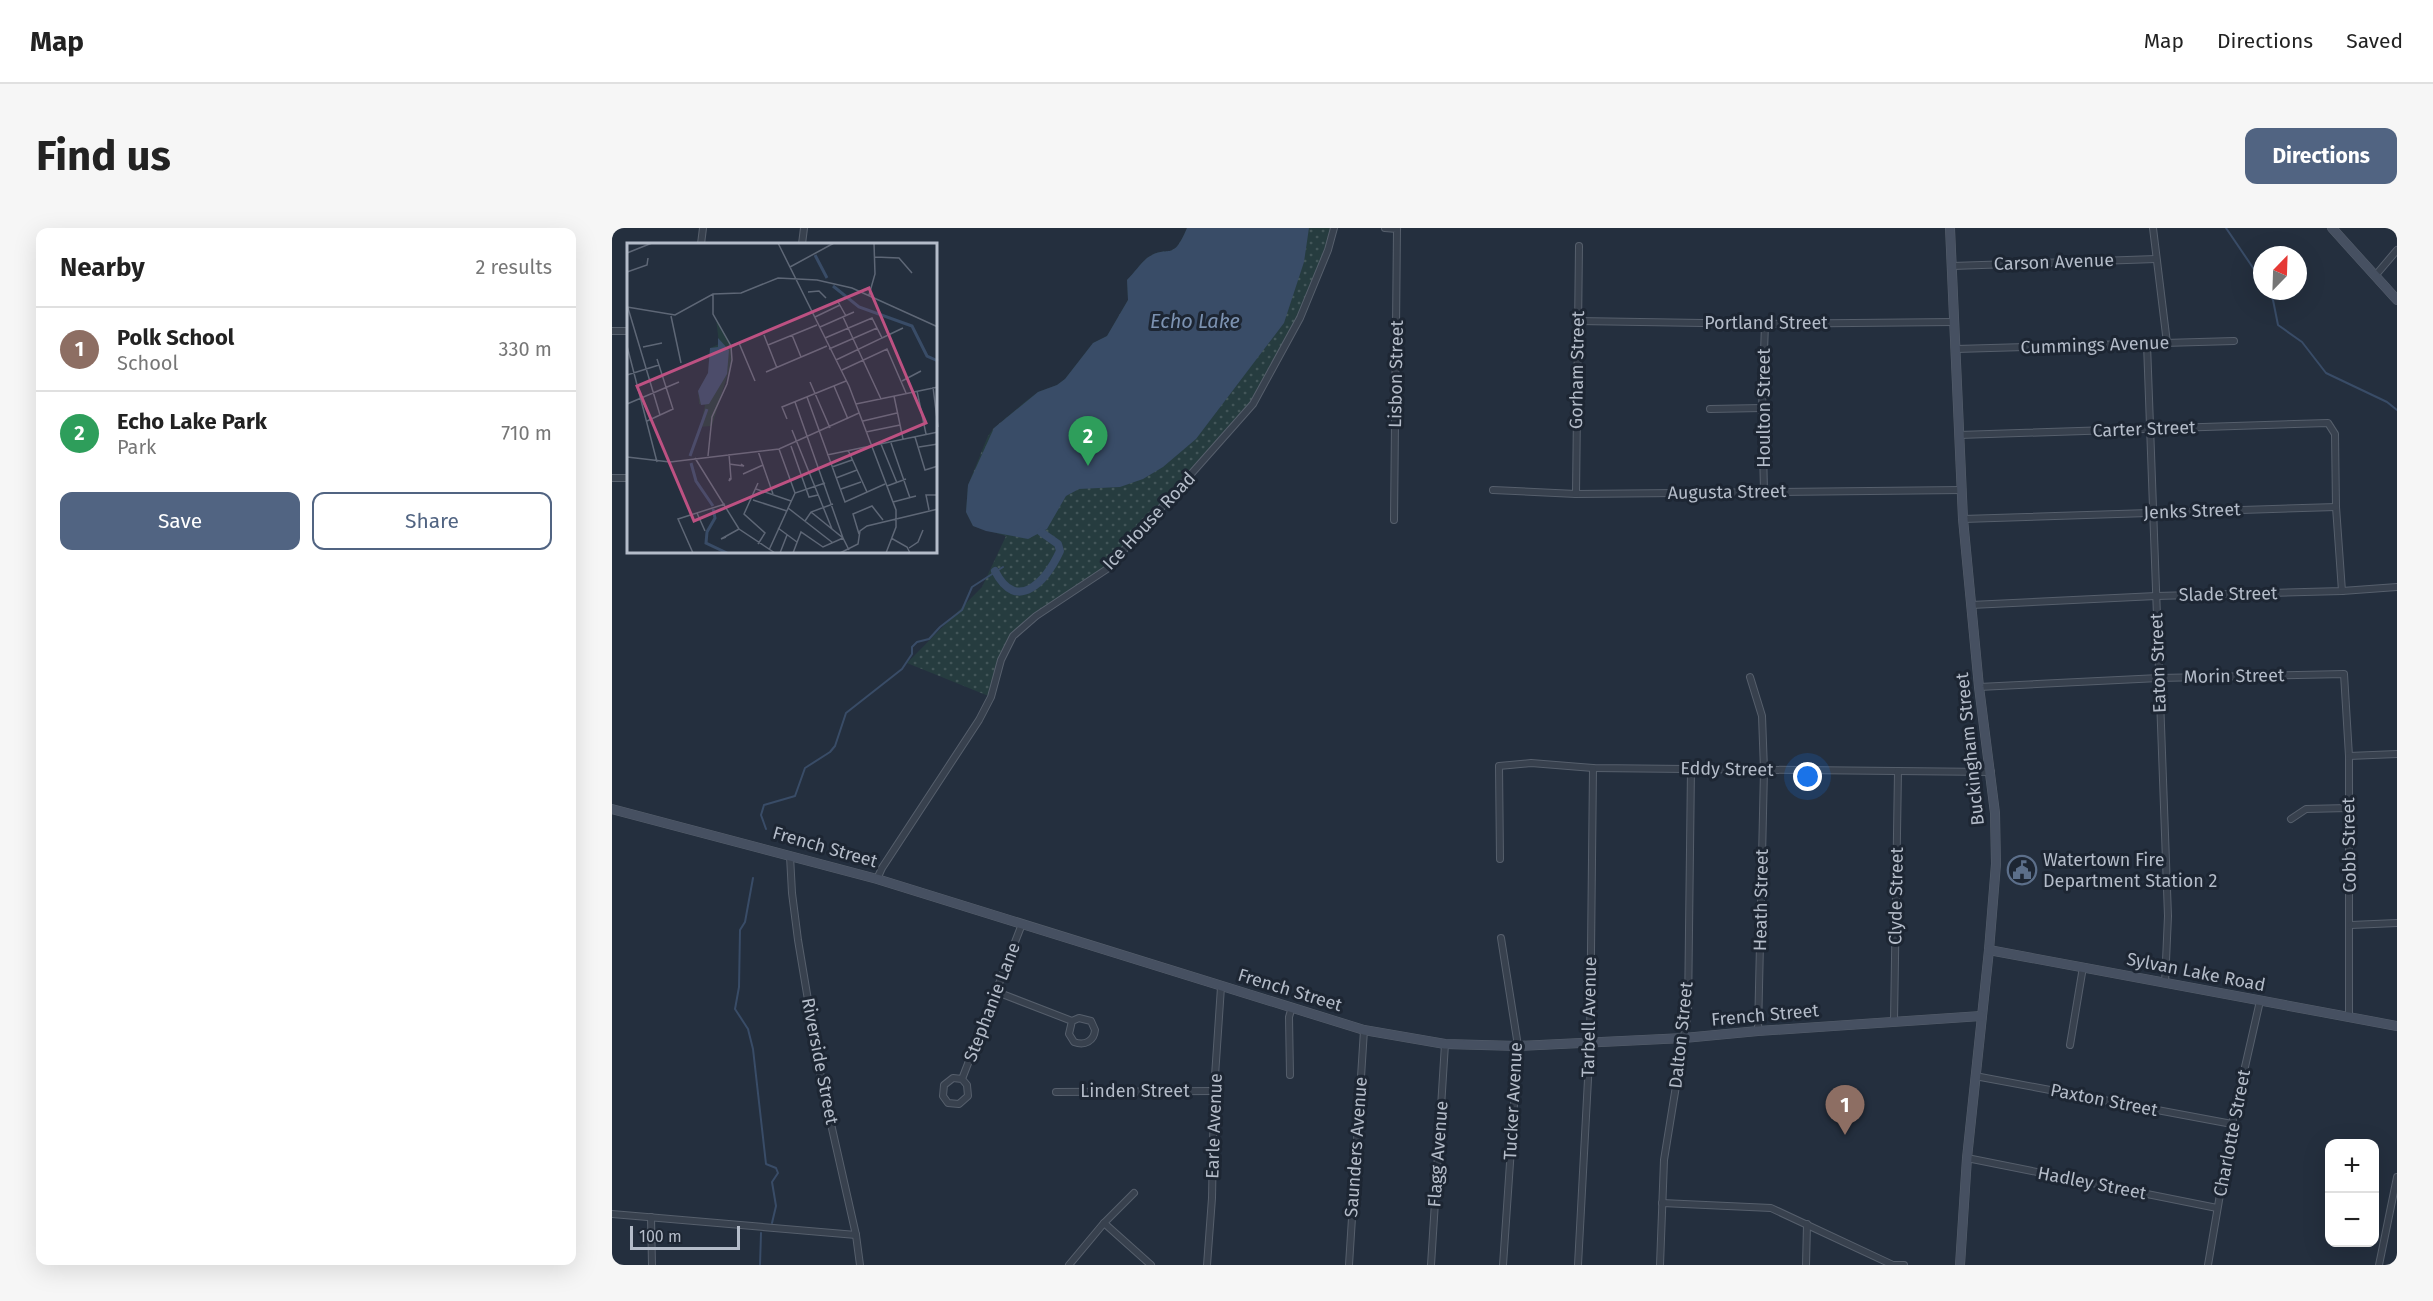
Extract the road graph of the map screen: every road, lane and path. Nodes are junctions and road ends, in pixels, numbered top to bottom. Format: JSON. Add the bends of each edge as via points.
{"nodes":[{"id":1,"x":703,"y":228,"type":"edge"},
{"id":2,"x":804,"y":228,"type":"edge"},
{"id":3,"x":1334,"y":228,"type":"edge"},
{"id":4,"x":1385,"y":228,"type":"edge"},
{"id":5,"x":1950,"y":228,"type":"edge"},
{"id":6,"x":2153,"y":228,"type":"edge"},
{"id":7,"x":2332,"y":228,"type":"edge"},
{"id":8,"x":1397,"y":229,"type":"edge"},
{"id":9,"x":701,"y":243,"type":"edge"},
{"id":10,"x":802,"y":243,"type":"edge"},
{"id":11,"x":1579,"y":246,"type":"dead end"},
{"id":12,"x":2397,"y":250,"type":"edge"},
{"id":13,"x":2156,"y":259,"type":"junction"},
{"id":14,"x":1952,"y":266,"type":"junction"},
{"id":15,"x":2376,"y":276,"type":"junction"},
{"id":16,"x":2397,"y":300,"type":"edge"},
{"id":17,"x":1578,"y":321,"type":"junction"},
{"id":18,"x":1954,"y":322,"type":"junction"},
{"id":19,"x":1765,"y":324,"type":"junction"},
{"id":20,"x":627,"y":330,"type":"edge"},
{"id":21,"x":612,"y":331,"type":"edge"},
{"id":22,"x":2234,"y":341,"type":"dead end"},
{"id":23,"x":2167,"y":343,"type":"junction"},
{"id":24,"x":2147,"y":344,"type":"junction"},
{"id":25,"x":1956,"y":349,"type":"junction"},
{"id":26,"x":1762,"y":408,"type":"junction"},
{"id":27,"x":1710,"y":409,"type":"dead end"},
{"id":28,"x":2151,"y":428,"type":"junction"},
{"id":29,"x":1959,"y":435,"type":"junction"},
{"id":30,"x":1493,"y":490,"type":"dead end"},
{"id":31,"x":1962,"y":490,"type":"junction"},
{"id":32,"x":1764,"y":491,"type":"junction"},
{"id":33,"x":1576,"y":494,"type":"junction"},
{"id":34,"x":2336,"y":507,"type":"junction"},
{"id":35,"x":2153,"y":512,"type":"junction"},
{"id":36,"x":1963,"y":519,"type":"junction"},
{"id":37,"x":1394,"y":520,"type":"dead end"},
{"id":38,"x":2397,"y":587,"type":"edge"},
{"id":39,"x":2342,"y":591,"type":"junction"},
{"id":40,"x":2156,"y":596,"type":"junction"},
{"id":41,"x":1971,"y":605,"type":"junction"},
{"id":42,"x":2344,"y":674,"type":"joint"},
{"id":43,"x":1750,"y":677,"type":"dead end"},
{"id":44,"x":2159,"y":678,"type":"junction"},
{"id":45,"x":1979,"y":687,"type":"junction"},
{"id":46,"x":2397,"y":754,"type":"edge"},
{"id":47,"x":2349,"y":756,"type":"junction"},
{"id":48,"x":1593,"y":768,"type":"junction"},
{"id":49,"x":1691,"y":768,"type":"junction"},
{"id":50,"x":1764,"y":770,"type":"junction"},
{"id":51,"x":1898,"y":771,"type":"junction"},
{"id":52,"x":1991,"y":772,"type":"junction"},
{"id":53,"x":612,"y":808,"type":"edge"},
{"id":54,"x":2348,"y":808,"type":"junction"},
{"id":55,"x":2291,"y":819,"type":"dead end"},
{"id":56,"x":790,"y":856,"type":"junction"},
{"id":57,"x":1500,"y":859,"type":"dead end"},
{"id":58,"x":877,"y":879,"type":"junction"},
{"id":59,"x":2397,"y":923,"type":"edge"},
{"id":60,"x":1022,"y":924,"type":"junction"},
{"id":61,"x":2351,"y":925,"type":"junction"},
{"id":62,"x":1501,"y":938,"type":"dead end"},
{"id":63,"x":1989,"y":950,"type":"junction"},
{"id":64,"x":2083,"y":967,"type":"junction"},
{"id":65,"x":2164,"y":983,"type":"junction"},
{"id":66,"x":1221,"y":987,"type":"junction"},
{"id":67,"x":997,"y":992,"type":"junction"},
{"id":68,"x":2260,"y":1001,"type":"junction"},
{"id":69,"x":1292,"y":1007,"type":"junction"},
{"id":70,"x":1981,"y":1016,"type":"junction"},
{"id":71,"x":2349,"y":1016,"type":"junction"},
{"id":72,"x":1072,"y":1021,"type":"junction"},
{"id":73,"x":1894,"y":1021,"type":"junction"},
{"id":74,"x":2397,"y":1026,"type":"edge"},
{"id":75,"x":1364,"y":1030,"type":"junction"},
{"id":76,"x":1758,"y":1031,"type":"junction"},
{"id":77,"x":1684,"y":1038,"type":"junction"},
{"id":78,"x":1590,"y":1042,"type":"junction"},
{"id":79,"x":1445,"y":1044,"type":"junction"},
{"id":80,"x":2070,"y":1045,"type":"dead end"},
{"id":81,"x":1518,"y":1046,"type":"junction"},
{"id":82,"x":1290,"y":1076,"type":"dead end"},
{"id":83,"x":1975,"y":1076,"type":"junction"},
{"id":84,"x":962,"y":1079,"type":"junction"},
{"id":85,"x":1214,"y":1091,"type":"junction"},
{"id":86,"x":1056,"y":1092,"type":"dead end"},
{"id":87,"x":2232,"y":1124,"type":"junction"},
{"id":88,"x":1967,"y":1158,"type":"junction"},
{"id":89,"x":2397,"y":1178,"type":"edge"},
{"id":90,"x":1134,"y":1193,"type":"dead end"},
{"id":91,"x":1662,"y":1203,"type":"junction"},
{"id":92,"x":2217,"y":1208,"type":"junction"},
{"id":93,"x":612,"y":1214,"type":"edge"},
{"id":94,"x":651,"y":1217,"type":"junction"},
{"id":95,"x":1104,"y":1223,"type":"junction"},
{"id":96,"x":1807,"y":1224,"type":"junction"},
{"id":97,"x":856,"y":1235,"type":"junction"},
{"id":98,"x":652,"y":1265,"type":"edge"},
{"id":99,"x":860,"y":1265,"type":"edge"},
{"id":100,"x":1069,"y":1265,"type":"edge"},
{"id":101,"x":1151,"y":1265,"type":"edge"},
{"id":102,"x":1207,"y":1265,"type":"edge"},
{"id":103,"x":1349,"y":1265,"type":"edge"},
{"id":104,"x":1431,"y":1265,"type":"edge"},
{"id":105,"x":1503,"y":1265,"type":"edge"},
{"id":106,"x":1578,"y":1265,"type":"edge"},
{"id":107,"x":1660,"y":1265,"type":"edge"},
{"id":108,"x":1806,"y":1265,"type":"edge"},
{"id":109,"x":1893,"y":1265,"type":"edge"},
{"id":110,"x":1904,"y":1265,"type":"edge"},
{"id":111,"x":1960,"y":1265,"type":"edge"},
{"id":112,"x":2208,"y":1265,"type":"edge"},
{"id":113,"x":2379,"y":1265,"type":"edge"}],
"edges":[{"from":1,"to":9,"type":"street"},
{"from":2,"to":10,"type":"street"},
{"from":3,"to":58,"type":"street","name":"Ice House Road","via":[[1300,318],[1253,404],[1107,569],[1013,636],[980,720]]},
{"from":4,"to":8,"type":"street"},
{"from":5,"to":14,"type":"main road","name":"Buckingham Street"},
{"from":6,"to":13,"type":"street"},
{"from":7,"to":15,"type":"main road"},
{"from":8,"to":37,"type":"street","name":"Lisbon Street"},
{"from":11,"to":17,"type":"street","name":"Gorham Street"},
{"from":12,"to":15,"type":"street"},
{"from":13,"to":14,"type":"street","name":"Carson Avenue"},
{"from":13,"to":23,"type":"street"},
{"from":14,"to":18,"type":"main road","name":"Buckingham Street"},
{"from":15,"to":16,"type":"main road"},
{"from":17,"to":19,"type":"street","name":"Portland Street"},
{"from":17,"to":33,"type":"street","name":"Gorham Street"},
{"from":18,"to":19,"type":"street","name":"Portland Street"},
{"from":18,"to":25,"type":"main road","name":"Buckingham Street"},
{"from":19,"to":26,"type":"street","name":"Houlton Street"},
{"from":20,"to":21,"type":"street"},
{"from":22,"to":23,"type":"street","name":"Cummings Avenue"},
{"from":23,"to":24,"type":"street","name":"Cummings Avenue"},
{"from":24,"to":25,"type":"street","name":"Cummings Avenue"},
{"from":24,"to":28,"type":"street","name":"Eaton Street"},
{"from":25,"to":29,"type":"main road","name":"Buckingham Street"},
{"from":26,"to":27,"type":"street"},
{"from":26,"to":32,"type":"street","name":"Houlton Street"},
{"from":28,"to":29,"type":"street","name":"Carter Street"},
{"from":28,"to":34,"type":"street","name":"Carter Street","via":[[2328,423],[2335,434]]},
{"from":28,"to":35,"type":"street","name":"Eaton Street"},
{"from":29,"to":31,"type":"main road","name":"Buckingham Street"},
{"from":30,"to":33,"type":"street","name":"Augusta Street"},
{"from":31,"to":32,"type":"street","name":"Augusta Street"},
{"from":31,"to":36,"type":"main road","name":"Buckingham Street"},
{"from":32,"to":33,"type":"street","name":"Augusta Street"},
{"from":34,"to":35,"type":"street","name":"Jenks Street"},
{"from":34,"to":39,"type":"street"},
{"from":35,"to":36,"type":"street","name":"Jenks Street"},
{"from":35,"to":40,"type":"street","name":"Eaton Street"},
{"from":36,"to":41,"type":"main road","name":"Buckingham Street"},
{"from":38,"to":39,"type":"street","name":"Slade Street"},
{"from":39,"to":40,"type":"street","name":"Slade Street"},
{"from":40,"to":41,"type":"street","name":"Slade Street"},
{"from":40,"to":44,"type":"street","name":"Eaton Street"},
{"from":41,"to":45,"type":"main road","name":"Buckingham Street"},
{"from":42,"to":44,"type":"street","name":"Morin Street"},
{"from":42,"to":47,"type":"street","name":"Cobb Street"},
{"from":43,"to":50,"type":"street","name":"Heath Street","via":[[1762,716]]},
{"from":44,"to":45,"type":"street","name":"Morin Street"},
{"from":44,"to":65,"type":"street","name":"Eaton Street","via":[[2168,916]]},
{"from":45,"to":52,"type":"main road","name":"Buckingham Street"},
{"from":46,"to":47,"type":"street"},
{"from":47,"to":54,"type":"street","name":"Cobb Street"},
{"from":48,"to":49,"type":"street","name":"Eddy Street"},
{"from":48,"to":57,"type":"street","name":"Eddy Street","via":[[1531,763],[1499,766]]},
{"from":48,"to":78,"type":"street","name":"Tarbell Avenue"},
{"from":49,"to":50,"type":"street","name":"Eddy Street"},
{"from":49,"to":77,"type":"street","name":"Dalton Street","via":[[1688,1012]]},
{"from":50,"to":51,"type":"street","name":"Eddy Street"},
{"from":50,"to":76,"type":"street","name":"Heath Street"},
{"from":51,"to":52,"type":"street","name":"Eddy Street"},
{"from":51,"to":73,"type":"street","name":"Clyde Street"},
{"from":52,"to":63,"type":"main road","name":"Buckingham Street","via":[[1995,864]]},
{"from":53,"to":56,"type":"main road","name":"French Street"},
{"from":54,"to":55,"type":"street","via":[[2306,808]]},
{"from":54,"to":61,"type":"street","name":"Cobb Street"},
{"from":56,"to":58,"type":"main road","name":"French Street"},
{"from":56,"to":97,"type":"street","name":"Riverside Street","via":[[793,905],[822,1084]]},
{"from":58,"to":60,"type":"main road","name":"French Street"},
{"from":59,"to":61,"type":"street"},
{"from":60,"to":66,"type":"main road","name":"French Street"},
{"from":60,"to":67,"type":"street","name":"Stephanie Lane"},
{"from":61,"to":71,"type":"street","name":"Cobb Street"},
{"from":62,"to":81,"type":"street","name":"Tucker Avenue"},
{"from":63,"to":64,"type":"main road","name":"Sylvan Lake Road"},
{"from":63,"to":70,"type":"main road","name":"Buckingham Street"},
{"from":64,"to":65,"type":"main road","name":"Sylvan Lake Road"},
{"from":64,"to":80,"type":"street"},
{"from":65,"to":68,"type":"main road","name":"Sylvan Lake Road"},
{"from":66,"to":69,"type":"main road","name":"French Street"},
{"from":66,"to":85,"type":"street","name":"Earle Avenue"},
{"from":67,"to":72,"type":"street"},
{"from":67,"to":84,"type":"street","name":"Stephanie Lane"},
{"from":68,"to":71,"type":"main road","name":"Sylvan Lake Road"},
{"from":68,"to":87,"type":"street","name":"Charlotte Street"},
{"from":69,"to":75,"type":"main road","name":"French Street"},
{"from":69,"to":82,"type":"street"},
{"from":70,"to":73,"type":"main road","name":"French Street"},
{"from":70,"to":83,"type":"main road","name":"Buckingham Street"},
{"from":71,"to":74,"type":"main road","name":"Sylvan Lake Road"},
{"from":72,"to":72,"type":"street","via":[[1069,1034],[1074,1042],[1086,1044],[1093,1038],[1095,1029],[1091,1021]]},
{"from":73,"to":76,"type":"main road","name":"French Street"},
{"from":75,"to":79,"type":"main road","name":"French Street"},
{"from":75,"to":103,"type":"street","name":"Saunders Avenue"},
{"from":76,"to":77,"type":"main road","name":"French Street"},
{"from":77,"to":78,"type":"main road","name":"French Street"},
{"from":77,"to":91,"type":"street","name":"Dalton Street","via":[[1664,1160]]},
{"from":78,"to":81,"type":"main road","name":"French Street"},
{"from":78,"to":106,"type":"street","name":"Tarbell Avenue"},
{"from":79,"to":81,"type":"main road","name":"French Street"},
{"from":79,"to":104,"type":"street","name":"Flagg Avenue"},
{"from":81,"to":105,"type":"street","name":"Tucker Avenue"},
{"from":83,"to":87,"type":"street","name":"Paxton Street"},
{"from":83,"to":88,"type":"main road","name":"Buckingham Street"},
{"from":84,"to":84,"type":"street","name":"Stephanie Lane","via":[[968,1096],[959,1104],[948,1103],[943,1096],[944,1085],[949,1080]]},
{"from":85,"to":86,"type":"street","name":"Linden Street"},
{"from":85,"to":102,"type":"street","name":"Earle Avenue"},
{"from":87,"to":92,"type":"street","name":"Charlotte Street"},
{"from":88,"to":92,"type":"street","name":"Hadley Street"},
{"from":88,"to":111,"type":"main road","name":"Buckingham Street"},
{"from":89,"to":113,"type":"street"},
{"from":90,"to":95,"type":"street"},
{"from":91,"to":96,"type":"street","via":[[1771,1208]]},
{"from":91,"to":107,"type":"street","name":"Dalton Street"},
{"from":92,"to":112,"type":"street","name":"Charlotte Street"},
{"from":93,"to":94,"type":"street"},
{"from":94,"to":97,"type":"street"},
{"from":94,"to":98,"type":"street"},
{"from":95,"to":100,"type":"street"},
{"from":95,"to":101,"type":"street"},
{"from":96,"to":108,"type":"street"},
{"from":96,"to":109,"type":"street"},
{"from":97,"to":99,"type":"street","name":"Riverside Street"},
{"from":109,"to":110,"type":"street"}]}
